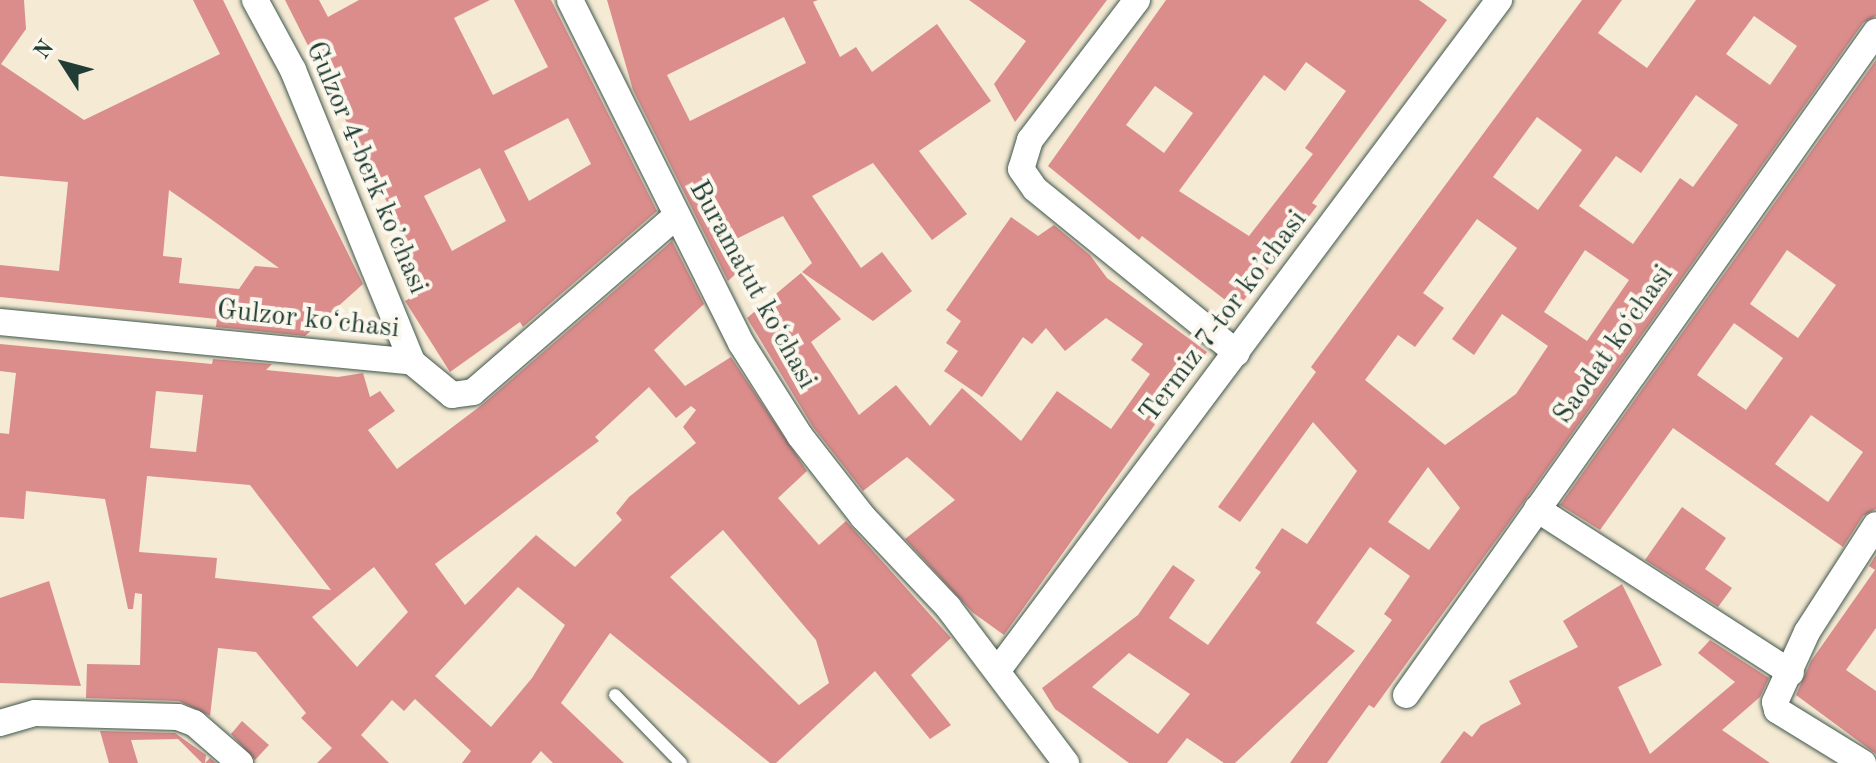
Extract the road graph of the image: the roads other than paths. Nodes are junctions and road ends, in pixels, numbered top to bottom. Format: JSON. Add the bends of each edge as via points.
{"nodes":[{"id":1,"x":255,"y":0,"type":"edge"},
{"id":2,"x":570,"y":0,"type":"edge"},
{"id":3,"x":1137,"y":0,"type":"edge"},
{"id":4,"x":1499,"y":0,"type":"edge"},
{"id":5,"x":1876,"y":32,"type":"edge"},
{"id":6,"x":676,"y":216,"type":"junction"},
{"id":7,"x":0,"y":322,"type":"edge"},
{"id":8,"x":1237,"y":353,"type":"junction"},
{"id":9,"x":412,"y":362,"type":"junction"},
{"id":10,"x":1537,"y":509,"type":"junction"},
{"id":11,"x":1876,"y":525,"type":"edge"},
{"id":12,"x":998,"y":670,"type":"junction"},
{"id":13,"x":1791,"y":673,"type":"junction"},
{"id":14,"x":615,"y":695,"type":"dead end"},
{"id":15,"x":1406,"y":695,"type":"dead end"},
{"id":16,"x":0,"y":723,"type":"edge"},
{"id":17,"x":240,"y":763,"type":"edge"},
{"id":18,"x":681,"y":763,"type":"edge"},
{"id":19,"x":1066,"y":763,"type":"edge"},
{"id":20,"x":1863,"y":763,"type":"edge"}],
"edges":[{"from":1,"to":9,"type":"street","name":"Gulzor 4-berk koʼchasi","via":[[293,70]]},
{"from":2,"to":6,"type":"street","name":"Buramatut koʻchasi"},
{"from":3,"to":8,"type":"street","via":[[1030,140],[1021,169],[1035,189]]},
{"from":4,"to":8,"type":"street","name":"Termiz 7-tor koʼchasi"},
{"from":5,"to":10,"type":"street","name":"Saodat koʻchasi"},
{"from":6,"to":9,"type":"street","name":"Gulzor koʻchasi","via":[[485,386],[452,395]]},
{"from":6,"to":12,"type":"street","name":"Buramatut koʻchasi","via":[[741,343],[800,436],[863,517]]},
{"from":7,"to":9,"type":"street","name":"Gulzor koʻchasi"},
{"from":8,"to":12,"type":"street","name":"Termiz 7-tor koʼchasi"},
{"from":10,"to":13,"type":"street"},
{"from":10,"to":15,"type":"street","name":"Saodat koʻchasi"},
{"from":11,"to":13,"type":"street","via":[[1814,621]]},
{"from":12,"to":19,"type":"street","name":"Buramatut koʻchasi"},
{"from":13,"to":20,"type":"street","via":[[1775,702],[1777,710]]},
{"from":14,"to":18,"type":"lane"},
{"from":16,"to":17,"type":"street","via":[[35,713],[178,717],[194,723]]}]}
